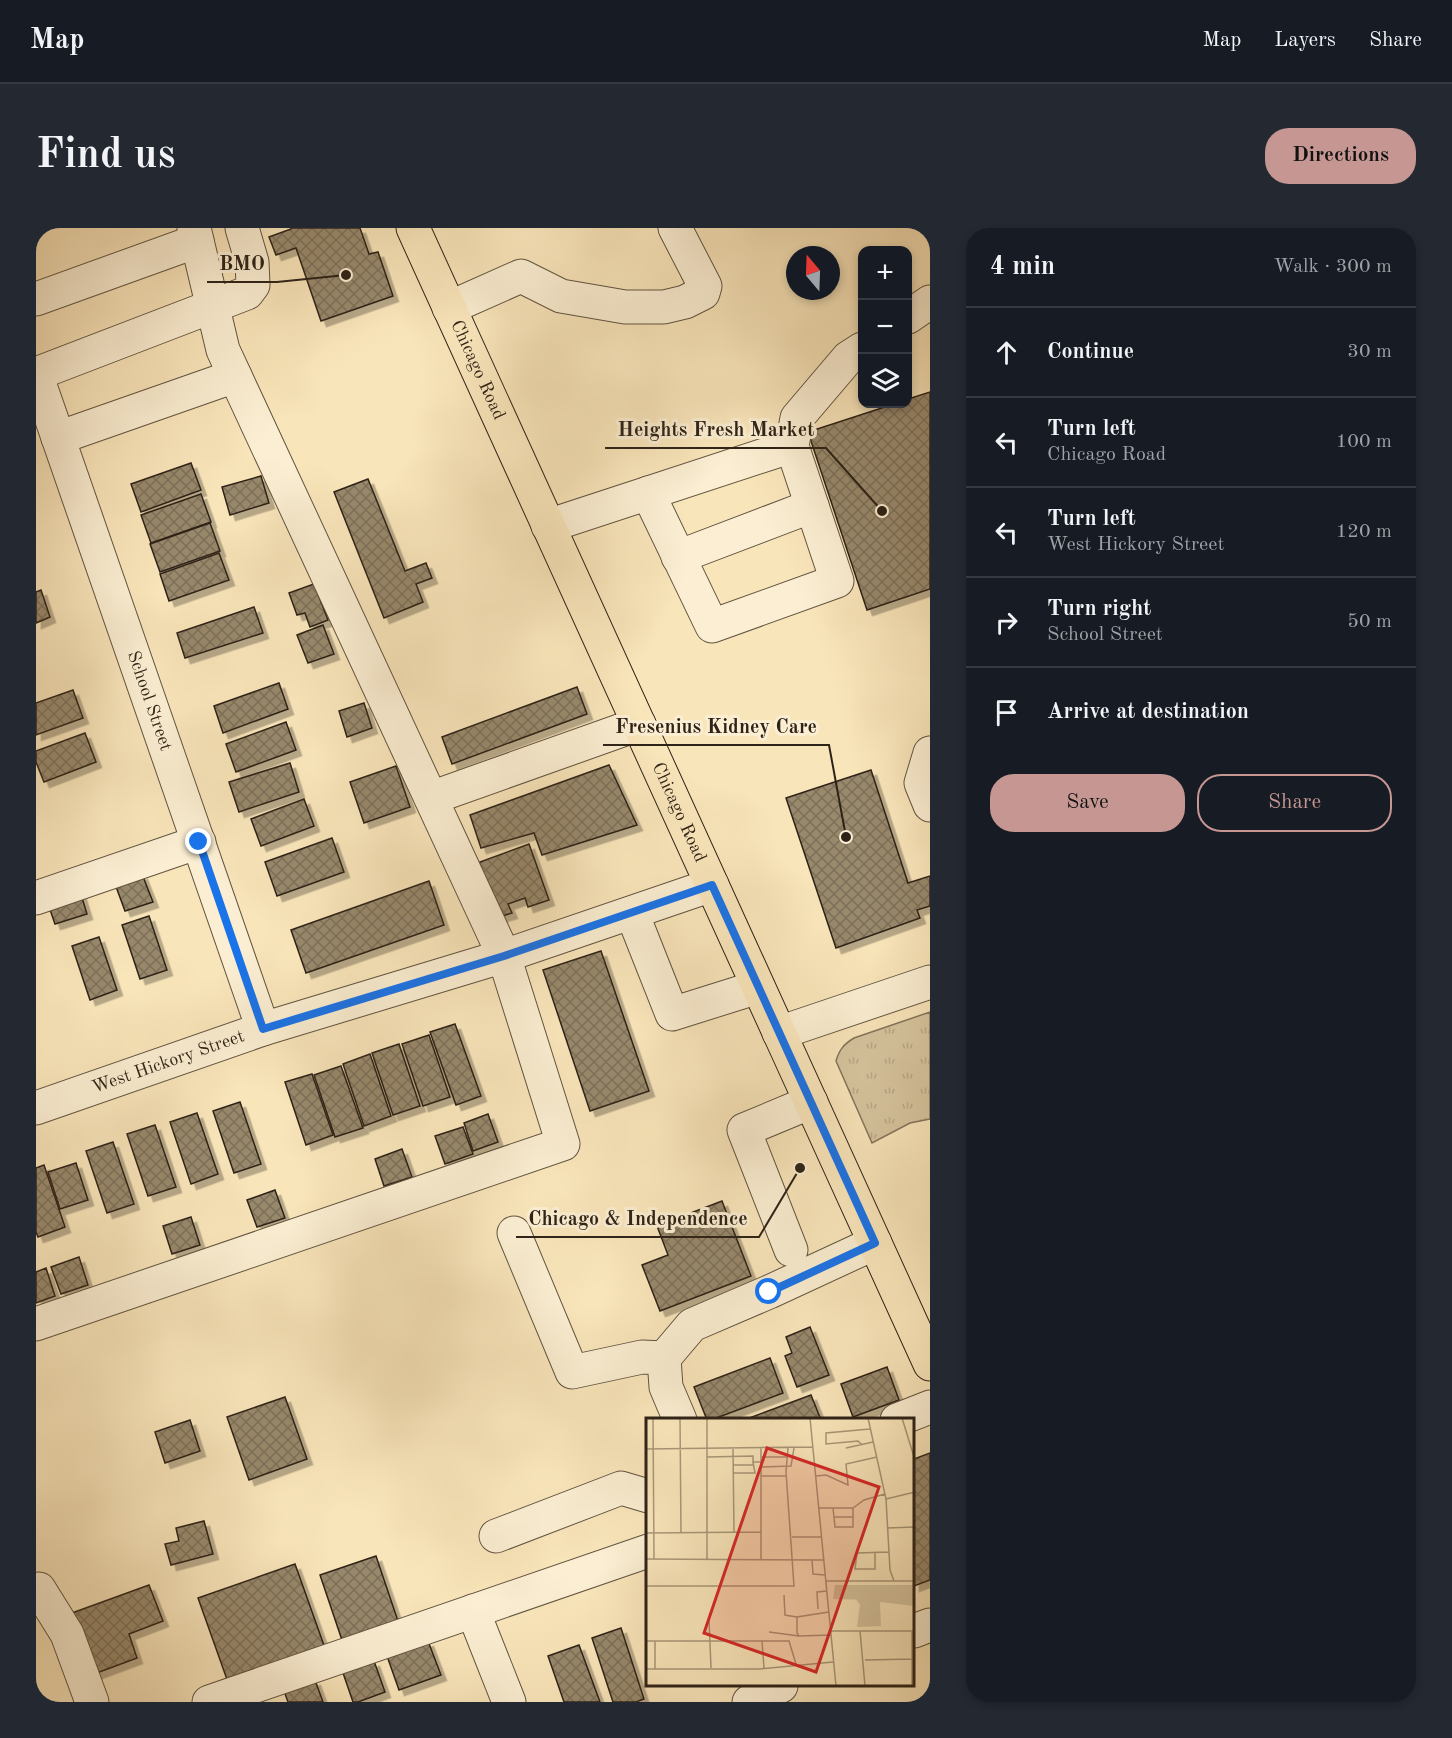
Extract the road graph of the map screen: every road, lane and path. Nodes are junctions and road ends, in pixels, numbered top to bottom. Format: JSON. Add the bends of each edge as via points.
{"nodes":[{"id":1,"x":242,"y":228,"type":"edge"},
{"id":2,"x":413,"y":228,"type":"edge"},
{"id":3,"x":675,"y":228,"type":"edge"},
{"id":4,"x":196,"y":235,"type":"edge"},
{"id":5,"x":36,"y":299,"type":"edge"},
{"id":6,"x":930,"y":302,"type":"edge"},
{"id":7,"x":213,"y":305,"type":"junction"},
{"id":8,"x":449,"y":308,"type":"junction"},
{"id":9,"x":912,"y":314,"type":"edge"},
{"id":10,"x":858,"y":352,"type":"edge"},
{"id":11,"x":36,"y":374,"type":"edge"},
{"id":12,"x":235,"y":376,"type":"junction"},
{"id":13,"x":58,"y":438,"type":"junction"},
{"id":14,"x":792,"y":446,"type":"junction"},
{"id":15,"x":648,"y":493,"type":"junction"},
{"id":16,"x":812,"y":506,"type":"junction"},
{"id":17,"x":548,"y":525,"type":"junction"},
{"id":18,"x":678,"y":557,"type":"junction"},
{"id":19,"x":639,"y":724,"type":"junction"},
{"id":20,"x":930,"y":753,"type":"edge"},
{"id":21,"x":431,"y":798,"type":"junction"},
{"id":22,"x":930,"y":805,"type":"edge"},
{"id":23,"x":199,"y":842,"type":"junction"},
{"id":24,"x":712,"y":885,"type":"junction"},
{"id":25,"x":36,"y":898,"type":"edge"},
{"id":26,"x":632,"y":913,"type":"junction"},
{"id":27,"x":504,"y":956,"type":"junction"},
{"id":28,"x":930,"y":982,"type":"edge"},
{"id":29,"x":758,"y":987,"type":"junction"},
{"id":30,"x":263,"y":1029,"type":"junction"},
{"id":31,"x":780,"y":1033,"type":"junction"},
{"id":32,"x":811,"y":1102,"type":"junction"},
{"id":33,"x":36,"y":1108,"type":"edge"},
{"id":34,"x":514,"y":1233,"type":"dead end"},
{"id":35,"x":875,"y":1243,"type":"junction"},
{"id":36,"x":791,"y":1250,"type":"dead end"},
{"id":37,"x":36,"y":1324,"type":"edge"},
{"id":38,"x":664,"y":1358,"type":"junction"},
{"id":39,"x":930,"y":1364,"type":"edge"},
{"id":40,"x":930,"y":1407,"type":"edge"},
{"id":41,"x":679,"y":1418,"type":"edge"},
{"id":42,"x":902,"y":1418,"type":"edge"},
{"id":43,"x":646,"y":1495,"type":"edge"},
{"id":44,"x":496,"y":1536,"type":"dead end"},
{"id":45,"x":646,"y":1552,"type":"edge"},
{"id":46,"x":39,"y":1589,"type":"dead end"},
{"id":47,"x":473,"y":1611,"type":"junction"},
{"id":48,"x":930,"y":1625,"type":"edge"},
{"id":49,"x":915,"y":1631,"type":"edge"},
{"id":50,"x":92,"y":1702,"type":"edge"},
{"id":51,"x":209,"y":1702,"type":"edge"},
{"id":52,"x":509,"y":1702,"type":"edge"}],
"edges":[{"from":1,"to":7,"type":"street","via":[[252,262],[253,285],[247,293]]},
{"from":2,"to":8,"type":"main road","name":"Chicago Road"},
{"from":3,"to":8,"type":"street","via":[[705,286],[703,293],[686,302],[664,307],[625,307],[561,296],[521,276]]},
{"from":4,"to":5,"type":"street"},
{"from":4,"to":7,"type":"street"},
{"from":6,"to":9,"type":"street"},
{"from":7,"to":11,"type":"street"},
{"from":7,"to":12,"type":"street","via":[[223,350]]},
{"from":8,"to":17,"type":"main road","name":"Chicago Road"},
{"from":10,"to":14,"type":"street","via":[[848,358],[797,418]]},
{"from":11,"to":13,"type":"street","name":"School Street"},
{"from":12,"to":13,"type":"street"},
{"from":12,"to":21,"type":"street"},
{"from":13,"to":23,"type":"street","name":"School Street"},
{"from":14,"to":15,"type":"street"},
{"from":14,"to":16,"type":"street"},
{"from":15,"to":17,"type":"street"},
{"from":15,"to":18,"type":"street"},
{"from":16,"to":18,"type":"street"},
{"from":16,"to":18,"type":"street","via":[[837,581],[712,626]]},
{"from":17,"to":19,"type":"main road","name":"Chicago Road"},
{"from":19,"to":21,"type":"street"},
{"from":19,"to":24,"type":"main road","name":"Chicago Road"},
{"from":20,"to":22,"type":"street","via":[[921,783]]},
{"from":21,"to":27,"type":"street"},
{"from":23,"to":25,"type":"street"},
{"from":23,"to":30,"type":"street","name":"School Street"},
{"from":24,"to":26,"type":"street","name":"West Hickory Street"},
{"from":24,"to":29,"type":"main road","name":"Chicago Road"},
{"from":26,"to":27,"type":"street","name":"West Hickory Street"},
{"from":26,"to":29,"type":"street","via":[[672,1014]]},
{"from":27,"to":30,"type":"street","name":"West Hickory Street"},
{"from":27,"to":37,"type":"street","via":[[563,1144]]},
{"from":28,"to":31,"type":"street"},
{"from":29,"to":31,"type":"main road","name":"Chicago Road"},
{"from":30,"to":33,"type":"street","name":"West Hickory Street"},
{"from":31,"to":32,"type":"main road","name":"Chicago Road"},
{"from":32,"to":35,"type":"main road","name":"Chicago Road"},
{"from":32,"to":36,"type":"street","via":[[744,1130]]},
{"from":34,"to":38,"type":"street","via":[[572,1372],[642,1357]]},
{"from":35,"to":38,"type":"street","via":[[692,1325]]},
{"from":35,"to":39,"type":"main road","name":"Chicago Road"},
{"from":38,"to":41,"type":"street","via":[[666,1388]]},
{"from":40,"to":42,"type":"street"},
{"from":43,"to":44,"type":"street","via":[[621,1488]]},
{"from":45,"to":47,"type":"street"},
{"from":46,"to":50,"type":"street","via":[[68,1634]]},
{"from":47,"to":51,"type":"street"},
{"from":47,"to":52,"type":"street"},
{"from":48,"to":49,"type":"street"}]}
